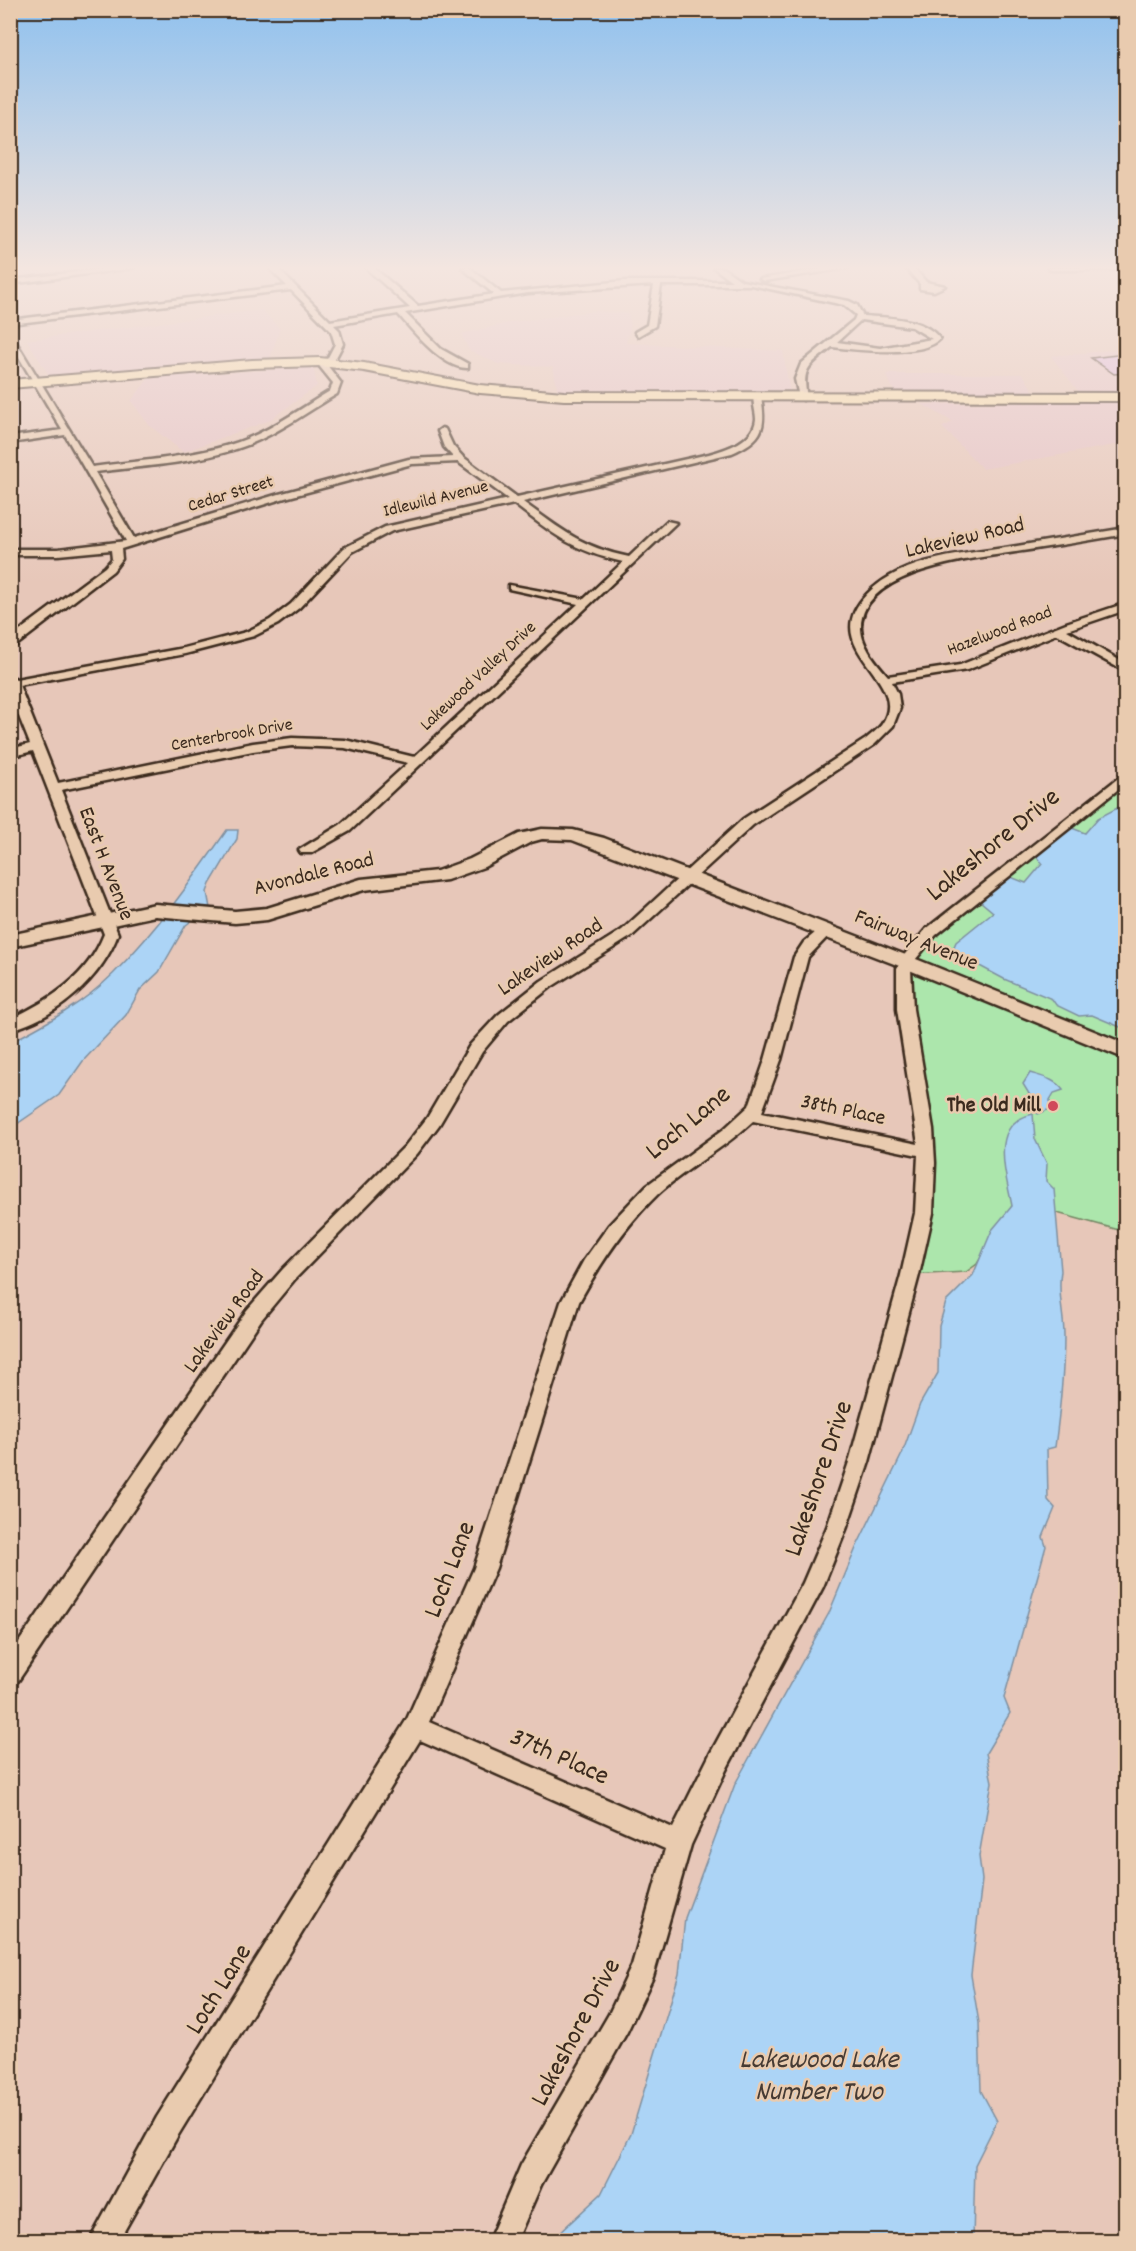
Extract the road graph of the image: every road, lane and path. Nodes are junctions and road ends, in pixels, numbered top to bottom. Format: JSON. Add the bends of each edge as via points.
{"nodes":[{"id":1,"x":34,"y":373,"type":"edge"},
{"id":2,"x":137,"y":373,"type":"edge"},
{"id":3,"x":330,"y":373,"type":"edge"},
{"id":4,"x":394,"y":373,"type":"edge"},
{"id":5,"x":800,"y":373,"type":"edge"},
{"id":6,"x":39,"y":381,"type":"junction"},
{"id":7,"x":10,"y":385,"type":"edge"},
{"id":8,"x":756,"y":397,"type":"junction"},
{"id":9,"x":1125,"y":397,"type":"edge"},
{"id":10,"x":803,"y":398,"type":"junction"},
{"id":11,"x":442,"y":431,"type":"dead end"},
{"id":12,"x":68,"y":432,"type":"junction"},
{"id":13,"x":10,"y":440,"type":"edge"},
{"id":14,"x":460,"y":459,"type":"junction"},
{"id":15,"x":90,"y":470,"type":"junction"},
{"id":16,"x":513,"y":500,"type":"junction"},
{"id":17,"x":670,"y":523,"type":"dead end"},
{"id":18,"x":1125,"y":531,"type":"edge"},
{"id":19,"x":132,"y":543,"type":"junction"},
{"id":20,"x":116,"y":547,"type":"junction"},
{"id":21,"x":10,"y":552,"type":"edge"},
{"id":22,"x":630,"y":560,"type":"junction"},
{"id":23,"x":513,"y":588,"type":"dead end"},
{"id":24,"x":584,"y":602,"type":"junction"},
{"id":25,"x":1125,"y":606,"type":"edge"},
{"id":26,"x":1058,"y":630,"type":"junction"},
{"id":27,"x":10,"y":647,"type":"edge"},
{"id":28,"x":1125,"y":669,"type":"edge"},
{"id":29,"x":11,"y":681,"type":"edge"},
{"id":30,"x":885,"y":681,"type":"junction"},
{"id":31,"x":37,"y":746,"type":"junction"},
{"id":32,"x":10,"y":753,"type":"edge"},
{"id":33,"x":417,"y":761,"type":"junction"},
{"id":34,"x":1125,"y":776,"type":"edge"},
{"id":35,"x":54,"y":788,"type":"junction"},
{"id":36,"x":306,"y":850,"type":"dead end"},
{"id":37,"x":688,"y":876,"type":"junction"},
{"id":38,"x":106,"y":920,"type":"junction"},
{"id":39,"x":826,"y":931,"type":"junction"},
{"id":40,"x":10,"y":941,"type":"edge"},
{"id":41,"x":909,"y":963,"type":"junction"},
{"id":42,"x":10,"y":1025,"type":"edge"},
{"id":43,"x":1125,"y":1052,"type":"edge"},
{"id":44,"x":751,"y":1115,"type":"junction"},
{"id":45,"x":926,"y":1151,"type":"junction"},
{"id":46,"x":10,"y":1674,"type":"edge"},
{"id":47,"x":415,"y":1727,"type":"junction"},
{"id":48,"x":679,"y":1843,"type":"junction"},
{"id":49,"x":104,"y":2241,"type":"edge"},
{"id":50,"x":503,"y":2241,"type":"edge"}],
"edges":[{"from":1,"to":6,"type":"street"},
{"from":2,"to":6,"type":"main road"},
{"from":3,"to":15,"type":"street","via":[[337,387],[328,398],[244,443],[201,454]]},
{"from":4,"to":8,"type":"main road","via":[[519,394]]},
{"from":5,"to":10,"type":"street"},
{"from":6,"to":7,"type":"main road"},
{"from":6,"to":12,"type":"street"},
{"from":8,"to":10,"type":"main road"},
{"from":8,"to":16,"type":"street","name":"Idlewild Avenue","via":[[760,418],[757,430],[730,450]]},
{"from":9,"to":10,"type":"main road"},
{"from":11,"to":14,"type":"street"},
{"from":12,"to":13,"type":"street"},
{"from":12,"to":15,"type":"street"},
{"from":14,"to":16,"type":"street"},
{"from":14,"to":19,"type":"street","name":"Cedar Street","via":[[412,461]]},
{"from":15,"to":19,"type":"street"},
{"from":16,"to":22,"type":"street","via":[[571,542]]},
{"from":16,"to":29,"type":"street","name":"Idlewild Avenue","via":[[410,522],[371,536],[339,558],[284,616],[250,634],[214,645]]},
{"from":17,"to":22,"type":"street","name":"Lakewood Valley Drive"},
{"from":18,"to":30,"type":"street","name":"Lakeview Road","via":[[950,561],[918,569],[887,584],[868,599],[855,625],[861,651]]},
{"from":19,"to":20,"type":"street","name":"Cedar Street"},
{"from":20,"to":21,"type":"street","name":"Cedar Street"},
{"from":20,"to":27,"type":"street","via":[[117,559],[97,580],[27,630]]},
{"from":22,"to":24,"type":"street","name":"Lakewood Valley Drive"},
{"from":23,"to":24,"type":"street"},
{"from":24,"to":33,"type":"street","name":"Lakewood Valley Drive"},
{"from":25,"to":26,"type":"street","name":"Hazelwood Road"},
{"from":26,"to":28,"type":"street"},
{"from":26,"to":30,"type":"street","name":"Hazelwood Road","via":[[963,668]]},
{"from":29,"to":31,"type":"street","name":"East H Avenue"},
{"from":30,"to":37,"type":"street","name":"Lakeview Road","via":[[894,700],[887,726],[870,742],[747,822]]},
{"from":31,"to":32,"type":"street"},
{"from":31,"to":35,"type":"street","name":"East H Avenue"},
{"from":33,"to":35,"type":"street","name":"Centerbrook Drive","via":[[345,744],[292,742]]},
{"from":33,"to":36,"type":"street","name":"Lakewood Valley Drive","via":[[345,828]]},
{"from":34,"to":41,"type":"street","name":"Lakeshore Drive","via":[[931,932],[912,951]]},
{"from":35,"to":38,"type":"street","name":"East H Avenue"},
{"from":37,"to":38,"type":"street","name":"Avondale Road","via":[[584,837],[542,834],[506,845],[477,863],[440,876],[361,885],[267,914],[235,917],[165,909]]},
{"from":37,"to":39,"type":"street","name":"Fairway Avenue"},
{"from":37,"to":46,"type":"street","name":"Lakeview Road","via":[[627,933],[522,1001],[485,1037],[411,1150],[288,1274],[254,1315]]},
{"from":38,"to":40,"type":"street","name":"Avondale Road"},
{"from":38,"to":42,"type":"street","name":"East H Avenue","via":[[111,934],[109,942],[84,978],[53,1003]]},
{"from":39,"to":41,"type":"street","name":"Fairway Avenue"},
{"from":39,"to":44,"type":"street","name":"Loch Lane","via":[[801,957],[764,1091]]},
{"from":41,"to":43,"type":"street","name":"Fairway Avenue"},
{"from":41,"to":45,"type":"street","name":"Lakeshore Drive","via":[[904,968],[903,997]]},
{"from":44,"to":45,"type":"street","name":"38th Place"},
{"from":44,"to":47,"type":"street","name":"Loch Lane","via":[[653,1189],[615,1229],[593,1260],[575,1293],[548,1365],[485,1568]]},
{"from":45,"to":48,"type":"street","name":"Lakeshore Drive","via":[[924,1213],[910,1275],[859,1462],[837,1527],[802,1605]]},
{"from":47,"to":48,"type":"street","name":"37th Place"},
{"from":47,"to":49,"type":"street","name":"Loch Lane","via":[[167,2127]]},
{"from":48,"to":50,"type":"street","name":"Lakeshore Drive","via":[[644,1968],[618,2023],[531,2175]]}]}
